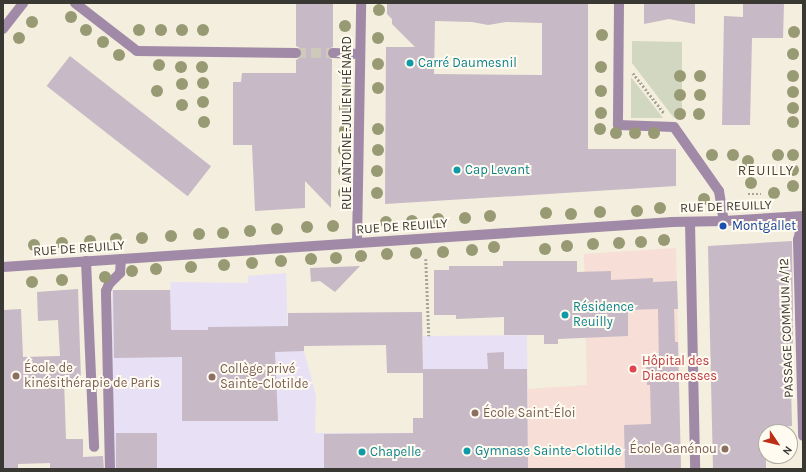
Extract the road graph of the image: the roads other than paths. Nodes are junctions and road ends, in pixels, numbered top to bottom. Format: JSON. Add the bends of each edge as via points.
{"nodes":[{"id":1,"x":23,"y":3,"type":"edge"},
{"id":2,"x":75,"y":3,"type":"edge"},
{"id":3,"x":361,"y":3,"type":"edge"},
{"id":4,"x":619,"y":3,"type":"edge"},
{"id":5,"x":3,"y":29,"type":"edge"},
{"id":6,"x":296,"y":53,"type":"tunnel mouth"},
{"id":7,"x":332,"y":53,"type":"tunnel mouth"},
{"id":8,"x":360,"y":54,"type":"junction"},
{"id":9,"x":803,"y":216,"type":"edge"},
{"id":10,"x":803,"y":220,"type":"edge"},
{"id":11,"x":724,"y":221,"type":"junction"},
{"id":12,"x":690,"y":222,"type":"junction"},
{"id":13,"x":357,"y":243,"type":"junction"},
{"id":14,"x":121,"y":259,"type":"junction"},
{"id":15,"x":86,"y":261,"type":"junction"},
{"id":16,"x":3,"y":267,"type":"edge"},
{"id":17,"x":803,"y":436,"type":"edge"},
{"id":18,"x":94,"y":448,"type":"dead end"},
{"id":19,"x":110,"y":469,"type":"edge"},
{"id":20,"x":695,"y":469,"type":"edge"}],
"edges":[{"from":1,"to":5,"type":"street"},
{"from":2,"to":6,"type":"street","via":[[137,51]]},
{"from":3,"to":8,"type":"street","name":"RUE ANTOINE-JULIEN HÉNARD"},
{"from":4,"to":11,"type":"street","via":[[618,125],[674,127],[719,191]]},
{"from":7,"to":8,"type":"street"},
{"from":8,"to":13,"type":"street","name":"RUE ANTOINE-JULIEN HÉNARD"},
{"from":9,"to":11,"type":"street","name":"RUE DE REUILLY"},
{"from":10,"to":17,"type":"street","name":"PASSAGE COMMUN A/12","via":[[798,240]]},
{"from":11,"to":12,"type":"street","name":"RUE DE REUILLY"},
{"from":12,"to":13,"type":"street","name":"RUE DE REUILLY"},
{"from":12,"to":20,"type":"street"},
{"from":13,"to":14,"type":"street","name":"RUE DE REUILLY"},
{"from":14,"to":15,"type":"street","name":"RUE DE REUILLY"},
{"from":14,"to":19,"type":"street","via":[[120,273],[106,291]]},
{"from":15,"to":16,"type":"street","name":"RUE DE REUILLY"},
{"from":15,"to":18,"type":"street"}]}
